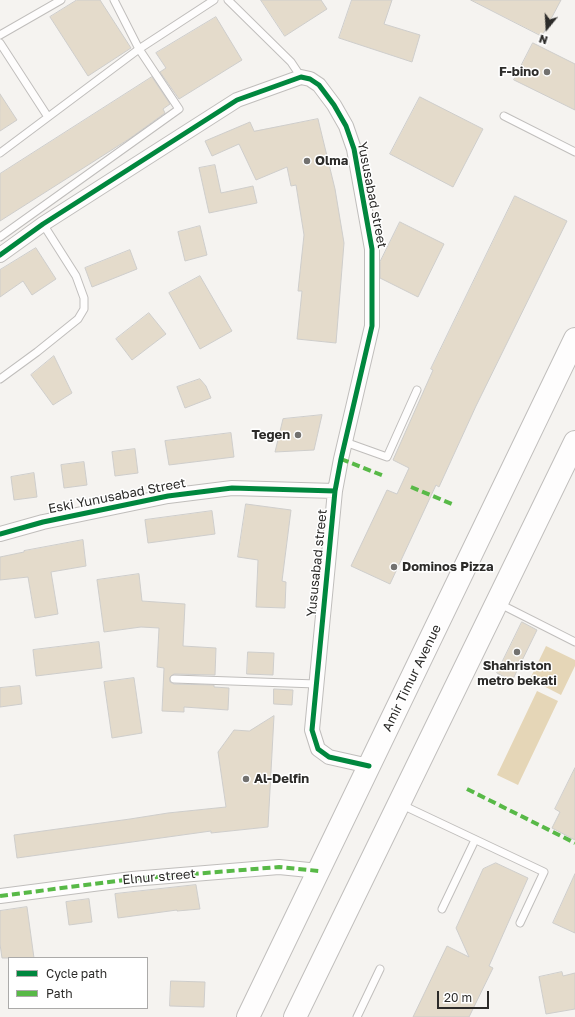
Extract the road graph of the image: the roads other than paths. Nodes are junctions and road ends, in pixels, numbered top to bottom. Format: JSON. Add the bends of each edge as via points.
{"nodes":[{"id":1,"x":61,"y":0,"type":"edge"},
{"id":2,"x":114,"y":0,"type":"edge"},
{"id":3,"x":214,"y":0,"type":"edge"},
{"id":4,"x":228,"y":0,"type":"edge"},
{"id":5,"x":0,"y":35,"type":"edge"},
{"id":6,"x":0,"y":43,"type":"edge"},
{"id":7,"x":139,"y":49,"type":"junction"},
{"id":8,"x":301,"y":77,"type":"junction"},
{"id":9,"x":504,"y":116,"type":"dead end"},
{"id":10,"x":48,"y":117,"type":"junction"},
{"id":11,"x":575,"y":152,"type":"edge"},
{"id":12,"x":0,"y":153,"type":"edge"},
{"id":13,"x":43,"y":224,"type":"junction"},
{"id":14,"x":0,"y":237,"type":"edge"},
{"id":15,"x":0,"y":255,"type":"edge"},
{"id":16,"x":575,"y":339,"type":"edge"},
{"id":17,"x":0,"y":379,"type":"edge"},
{"id":18,"x":417,"y":390,"type":"dead end"},
{"id":19,"x":345,"y":442,"type":"junction"},
{"id":20,"x":575,"y":442,"type":"edge"},
{"id":21,"x":335,"y":491,"type":"junction"},
{"id":22,"x":0,"y":534,"type":"edge"},
{"id":23,"x":497,"y":602,"type":"junction"},
{"id":24,"x":575,"y":642,"type":"edge"},
{"id":25,"x":174,"y":679,"type":"dead end"},
{"id":26,"x":316,"y":684,"type":"junction"},
{"id":27,"x":369,"y":766,"type":"junction"},
{"id":28,"x":399,"y":804,"type":"junction"},
{"id":29,"x":475,"y":840,"type":"junction"},
{"id":30,"x":319,"y":871,"type":"junction"},
{"id":31,"x":0,"y":896,"type":"edge"},
{"id":32,"x":442,"y":909,"type":"dead end"},
{"id":33,"x":520,"y":924,"type":"dead end"},
{"id":34,"x":380,"y":969,"type":"dead end"},
{"id":35,"x":248,"y":1017,"type":"edge"},
{"id":36,"x":295,"y":1017,"type":"edge"},
{"id":37,"x":357,"y":1017,"type":"edge"}],
"edges":[{"from":1,"to":5,"type":"lane"},
{"from":2,"to":7,"type":"lane"},
{"from":3,"to":7,"type":"lane"},
{"from":4,"to":8,"type":"lane","via":[[291,62]]},
{"from":6,"to":10,"type":"lane"},
{"from":7,"to":10,"type":"lane"},
{"from":7,"to":14,"type":"lane","via":[[179,109]]},
{"from":8,"to":13,"type":"street","via":[[237,100]]},
{"from":8,"to":19,"type":"street","name":"Yususabad street","via":[[319,85],[346,126],[354,149],[372,249],[372,326]]},
{"from":9,"to":11,"type":"lane"},
{"from":10,"to":12,"type":"lane"},
{"from":13,"to":15,"type":"street"},
{"from":13,"to":17,"type":"lane","via":[[76,276],[84,298],[84,309],[78,319]]},
{"from":16,"to":27,"type":"main road","name":"Amir Timur Avenue"},
{"from":18,"to":19,"type":"lane","via":[[387,458]]},
{"from":19,"to":21,"type":"street","name":"Yususabad street"},
{"from":20,"to":23,"type":"main road"},
{"from":21,"to":22,"type":"street","name":"Eski Yunusabad Street","via":[[232,488],[168,496],[43,522]]},
{"from":21,"to":26,"type":"street","name":"Yususabad street"},
{"from":23,"to":24,"type":"lane"},
{"from":23,"to":28,"type":"main road"},
{"from":25,"to":26,"type":"lane"},
{"from":26,"to":27,"type":"street","name":"Yususabad street","via":[[312,730],[318,749],[329,757]]},
{"from":27,"to":30,"type":"main road","name":"Amir Timur Avenue"},
{"from":28,"to":29,"type":"lane"},
{"from":28,"to":36,"type":"main road"},
{"from":29,"to":32,"type":"lane"},
{"from":29,"to":33,"type":"lane","via":[[544,872]]},
{"from":30,"to":31,"type":"street","name":"Elnur street","via":[[279,867],[132,879]]},
{"from":30,"to":35,"type":"main road","name":"Amir Timur Avenue"},
{"from":34,"to":37,"type":"lane"}]}
